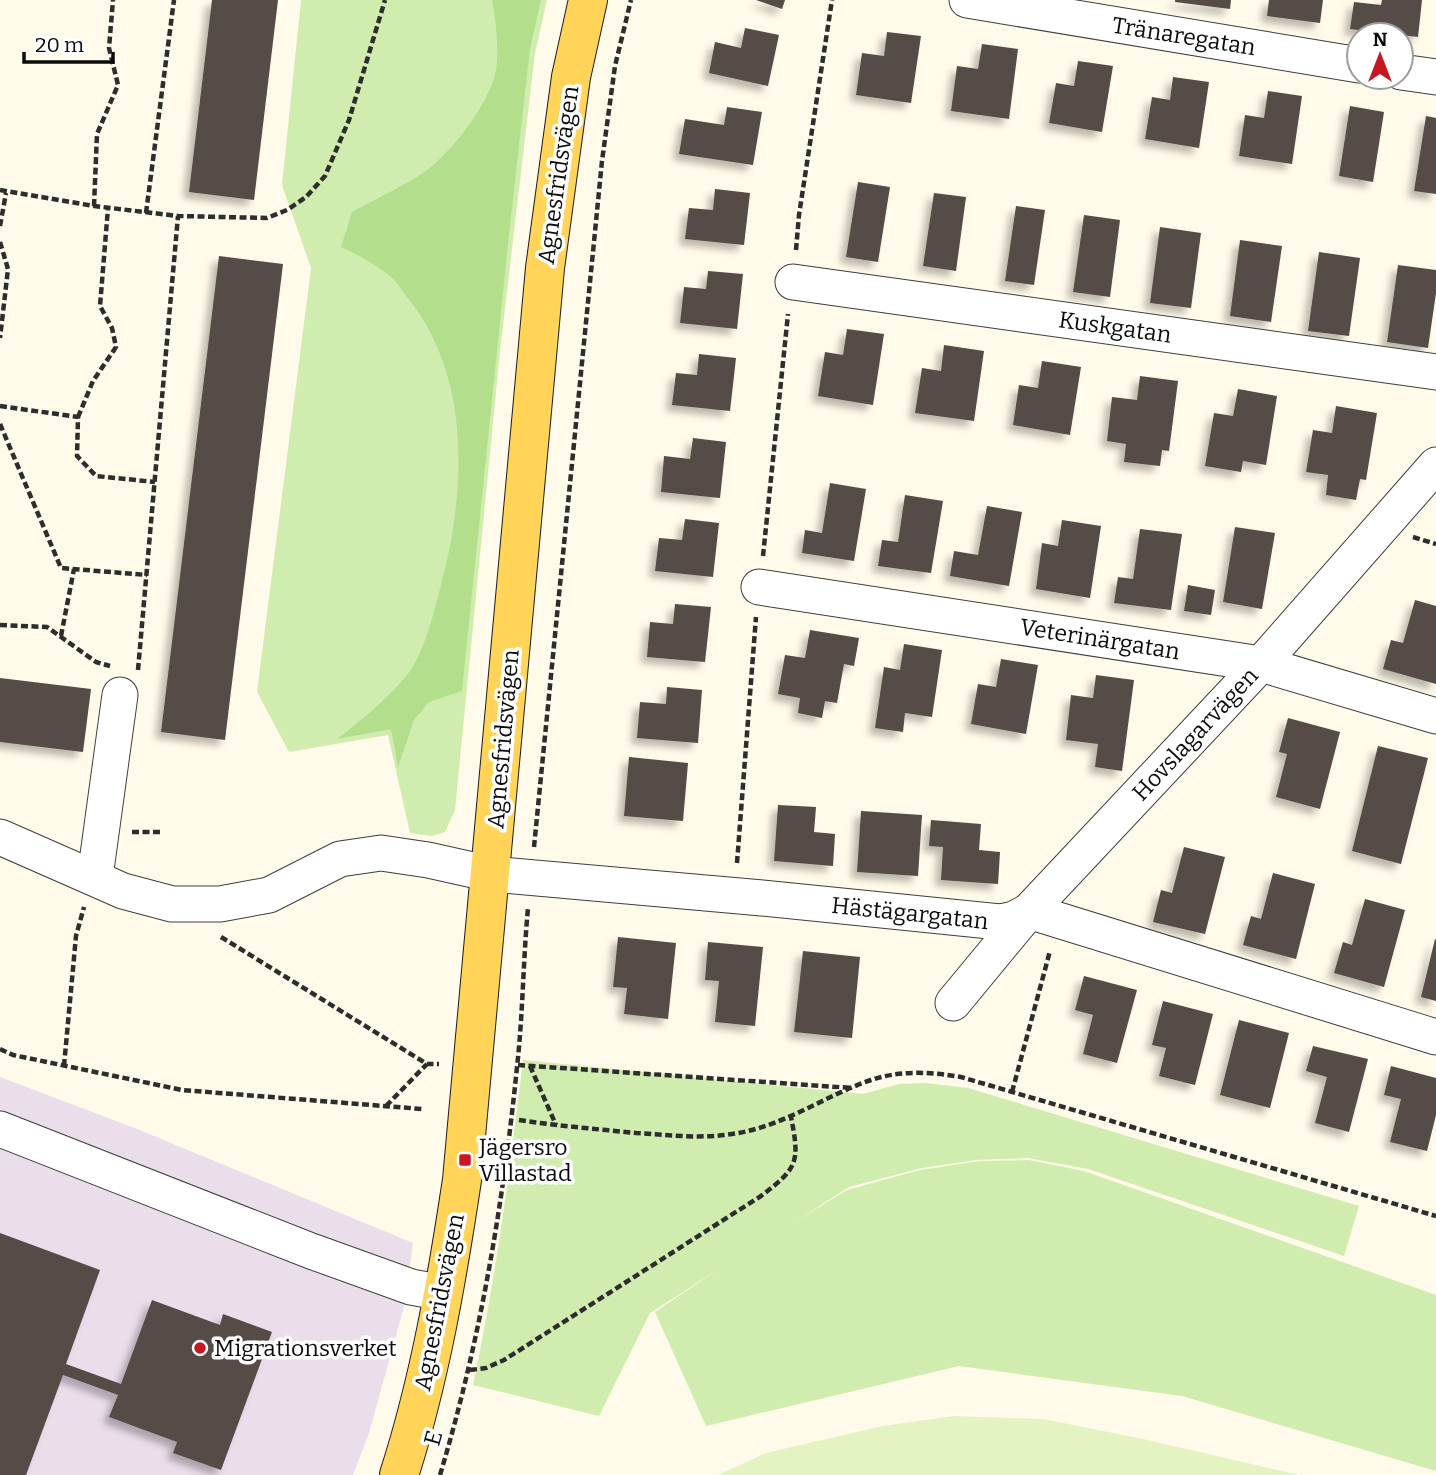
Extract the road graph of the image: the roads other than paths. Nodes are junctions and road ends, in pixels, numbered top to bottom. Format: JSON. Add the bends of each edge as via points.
{"nodes":[{"id":1,"x":588,"y":0,"type":"edge"},
{"id":2,"x":967,"y":0,"type":"edge"},
{"id":3,"x":1345,"y":63,"type":"edge"},
{"id":4,"x":1415,"y":74,"type":"edge"},
{"id":5,"x":1436,"y":77,"type":"edge"},
{"id":6,"x":793,"y":282,"type":"road end"},
{"id":7,"x":1436,"y":372,"type":"edge"},
{"id":8,"x":1436,"y":465,"type":"edge"},
{"id":9,"x":759,"y":587,"type":"road end"},
{"id":10,"x":1261,"y":664,"type":"junction"},
{"id":11,"x":129,"y":685,"type":"road end"},
{"id":12,"x":1436,"y":716,"type":"edge"},
{"id":13,"x":0,"y":837,"type":"edge"},
{"id":14,"x":491,"y":874,"type":"junction"},
{"id":15,"x":95,"y":877,"type":"junction"},
{"id":16,"x":1029,"y":911,"type":"junction"},
{"id":17,"x":953,"y":1003,"type":"dead end"},
{"id":18,"x":1436,"y":1037,"type":"edge"},
{"id":19,"x":0,"y":1129,"type":"edge"},
{"id":20,"x":444,"y":1293,"type":"junction"},
{"id":21,"x":399,"y":1475,"type":"edge"}],
"edges":[{"from":1,"to":14,"type":"main road","name":"Agnesfridsvägen","via":[[572,77],[545,268]]},
{"from":2,"to":3,"type":"street","name":"Tränaregatan"},
{"from":4,"to":5,"type":"street"},
{"from":6,"to":7,"type":"street","name":"Kuskgatan"},
{"from":8,"to":10,"type":"street","name":"Hovslagarvägen"},
{"from":9,"to":10,"type":"street","name":"Veterinärgatan"},
{"from":10,"to":12,"type":"street","name":"Veterinärgatan"},
{"from":10,"to":16,"type":"street","name":"Hovslagarvägen"},
{"from":11,"to":15,"type":"street"},
{"from":13,"to":15,"type":"street","name":"Hästägargatan"},
{"from":14,"to":15,"type":"street","name":"Hästägargatan","via":[[381,853],[340,859],[269,895],[220,904],[172,904],[123,891]]},
{"from":14,"to":16,"type":"street","name":"Hästägargatan","via":[[1000,922]]},
{"from":14,"to":20,"type":"main road","name":"Agnesfridsvägen","via":[[465,1160]]},
{"from":16,"to":17,"type":"street","name":"Hovslagarvägen"},
{"from":16,"to":18,"type":"street"},
{"from":19,"to":20,"type":"street","via":[[323,1256],[411,1287]]},
{"from":20,"to":21,"type":"main road","name":"Agnesfridsvägen"}]}
